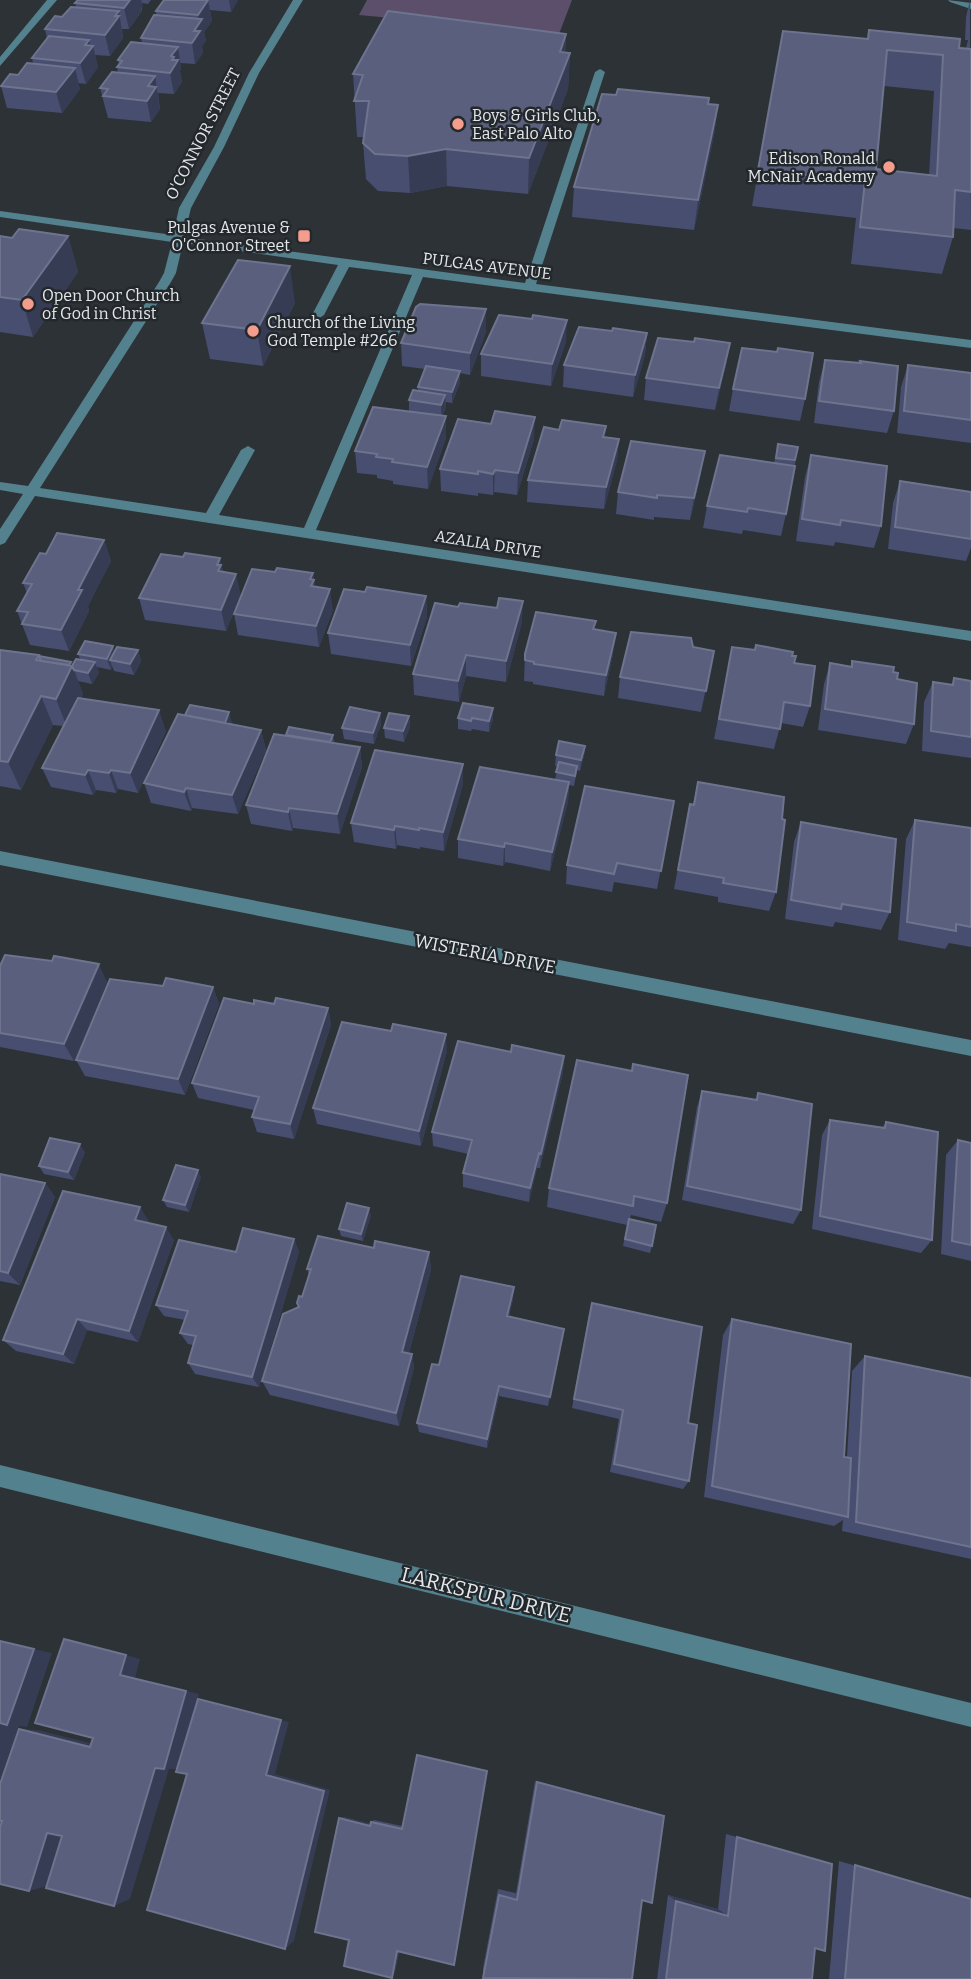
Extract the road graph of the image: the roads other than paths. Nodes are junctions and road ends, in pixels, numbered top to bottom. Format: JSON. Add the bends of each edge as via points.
{"nodes":[{"id":1,"x":52,"y":0,"type":"edge"},
{"id":2,"x":298,"y":0,"type":"edge"},
{"id":3,"x":953,"y":0,"type":"edge"},
{"id":4,"x":971,"y":6,"type":"edge"},
{"id":5,"x":0,"y":63,"type":"edge"},
{"id":6,"x":600,"y":72,"type":"dead end"},
{"id":7,"x":0,"y":214,"type":"edge"},
{"id":8,"x":177,"y":238,"type":"junction"},
{"id":9,"x":345,"y":263,"type":"junction"},
{"id":10,"x":419,"y":273,"type":"junction"},
{"id":11,"x":529,"y":287,"type":"junction"},
{"id":12,"x":318,"y":315,"type":"dead end"},
{"id":13,"x":971,"y":344,"type":"edge"},
{"id":14,"x":248,"y":450,"type":"dead end"},
{"id":15,"x":0,"y":486,"type":"edge"},
{"id":16,"x":30,"y":491,"type":"junction"},
{"id":17,"x":211,"y":519,"type":"junction"},
{"id":18,"x":308,"y":534,"type":"junction"},
{"id":19,"x":0,"y":540,"type":"edge"},
{"id":20,"x":971,"y":636,"type":"edge"},
{"id":21,"x":0,"y":858,"type":"edge"},
{"id":22,"x":971,"y":1048,"type":"edge"},
{"id":23,"x":0,"y":1476,"type":"edge"},
{"id":24,"x":971,"y":1715,"type":"edge"}],
"edges":[{"from":1,"to":5,"type":"street"},
{"from":2,"to":8,"type":"street","name":"O'CONNOR STREET","via":[[184,208]]},
{"from":3,"to":4,"type":"street"},
{"from":6,"to":11,"type":"street"},
{"from":7,"to":8,"type":"street","name":"PULGAS AVENUE"},
{"from":8,"to":9,"type":"street","name":"PULGAS AVENUE"},
{"from":8,"to":16,"type":"street","name":"O'CONNOR STREET","via":[[165,282]]},
{"from":9,"to":10,"type":"street","name":"PULGAS AVENUE"},
{"from":9,"to":12,"type":"street"},
{"from":10,"to":11,"type":"street","name":"PULGAS AVENUE"},
{"from":10,"to":18,"type":"street"},
{"from":11,"to":13,"type":"street","name":"PULGAS AVENUE"},
{"from":14,"to":17,"type":"street"},
{"from":15,"to":16,"type":"street","name":"AZALIA DRIVE"},
{"from":16,"to":17,"type":"street","name":"AZALIA DRIVE"},
{"from":16,"to":19,"type":"street","name":"O'CONNOR STREET"},
{"from":17,"to":18,"type":"street","name":"AZALIA DRIVE"},
{"from":18,"to":20,"type":"street","name":"AZALIA DRIVE"},
{"from":21,"to":22,"type":"street","name":"WISTERIA DRIVE"},
{"from":23,"to":24,"type":"street","name":"LARKSPUR DRIVE"}]}
